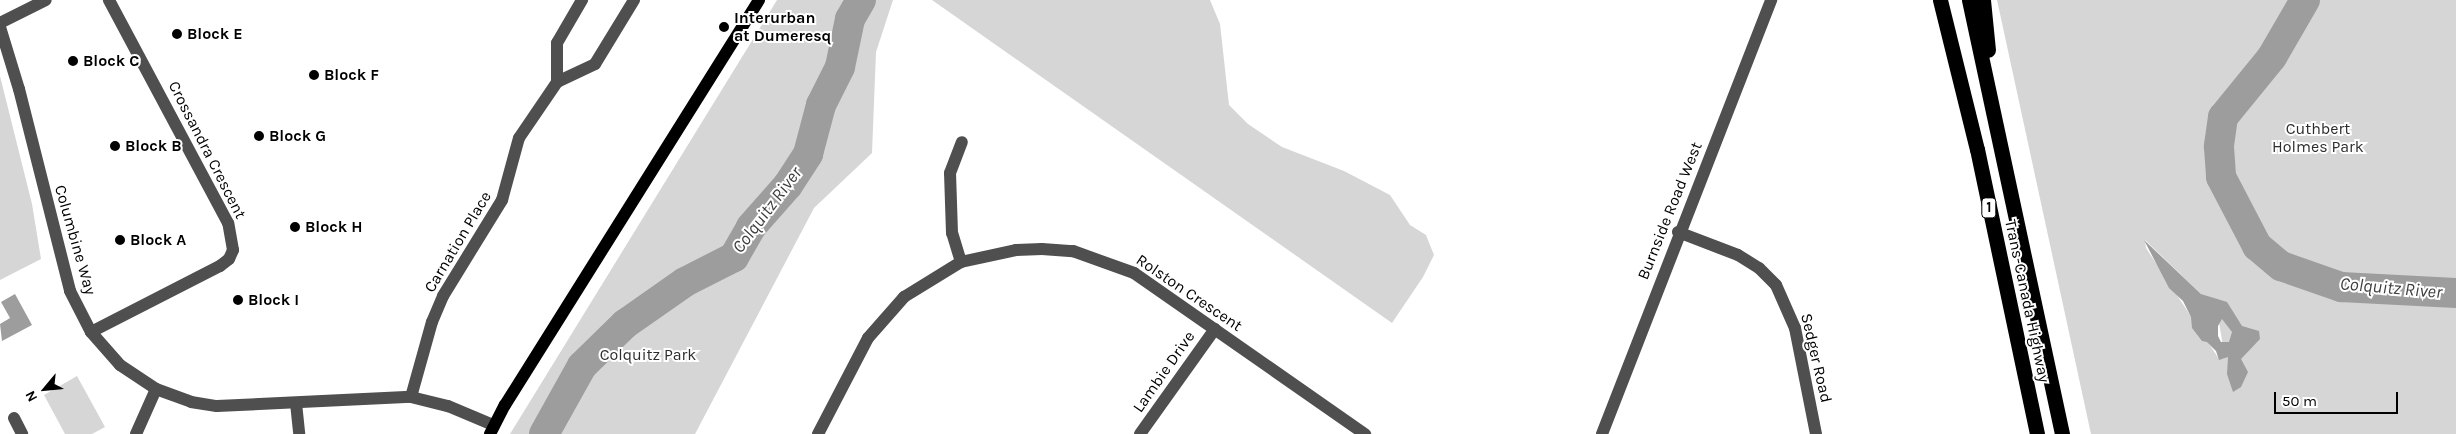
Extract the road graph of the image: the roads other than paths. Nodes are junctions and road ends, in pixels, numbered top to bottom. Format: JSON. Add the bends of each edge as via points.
{"nodes":[{"id":1,"x":46,"y":0,"type":"edge"},
{"id":2,"x":109,"y":0,"type":"edge"},
{"id":3,"x":582,"y":0,"type":"edge"},
{"id":4,"x":634,"y":0,"type":"edge"},
{"id":5,"x":759,"y":0,"type":"edge"},
{"id":6,"x":1771,"y":0,"type":"edge"},
{"id":7,"x":1940,"y":0,"type":"edge"},
{"id":8,"x":1969,"y":0,"type":"edge"},
{"id":9,"x":1983,"y":0,"type":"edge"},
{"id":10,"x":0,"y":23,"type":"edge"},
{"id":11,"x":0,"y":27,"type":"edge"},
{"id":12,"x":557,"y":82,"type":"junction"},
{"id":13,"x":1994,"y":112,"type":"junction"},
{"id":14,"x":962,"y":142,"type":"dead end"},
{"id":15,"x":1678,"y":232,"type":"junction"},
{"id":16,"x":960,"y":262,"type":"junction"},
{"id":17,"x":1215,"y":329,"type":"junction"},
{"id":18,"x":91,"y":332,"type":"junction"},
{"id":19,"x":156,"y":389,"type":"junction"},
{"id":20,"x":410,"y":397,"type":"junction"},
{"id":21,"x":296,"y":403,"type":"junction"},
{"id":22,"x":2033,"y":417,"type":"junction"},
{"id":23,"x":14,"y":418,"type":"dead end"},
{"id":24,"x":491,"y":430,"type":"edge"},
{"id":25,"x":22,"y":434,"type":"edge"},
{"id":26,"x":136,"y":434,"type":"edge"},
{"id":27,"x":299,"y":434,"type":"edge"},
{"id":28,"x":818,"y":434,"type":"edge"},
{"id":29,"x":1140,"y":434,"type":"edge"},
{"id":30,"x":1365,"y":434,"type":"edge"},
{"id":31,"x":1602,"y":434,"type":"edge"},
{"id":32,"x":1816,"y":434,"type":"edge"},
{"id":33,"x":2031,"y":434,"type":"edge"},
{"id":34,"x":2037,"y":434,"type":"edge"},
{"id":35,"x":2062,"y":434,"type":"edge"}],
"edges":[{"from":1,"to":10,"type":"street"},
{"from":2,"to":18,"type":"street","name":"Crossandra Crescent","via":[[228,223],[233,250],[229,259],[220,266]]},
{"from":3,"to":12,"type":"street","via":[[557,43]]},
{"from":4,"to":12,"type":"street","via":[[595,64]]},
{"from":5,"to":24,"type":"main road"},
{"from":6,"to":15,"type":"street","name":"Burnside Road West"},
{"from":7,"to":22,"type":"highway","name":"Trans-Canada Highway","number":"1","via":[[1977,149]]},
{"from":8,"to":13,"type":"highway","name":"Trans-Canada Highway","number":"1"},
{"from":9,"to":13,"type":"highway"},
{"from":11,"to":18,"type":"street","name":"Columbine Way","via":[[20,89],[70,291]]},
{"from":12,"to":20,"type":"street","name":"Carnation Place","via":[[519,138],[502,200],[443,296]]},
{"from":13,"to":35,"type":"highway","name":"Trans-Canada Highway","number":"1"},
{"from":14,"to":16,"type":"street","via":[[950,173],[952,233]]},
{"from":15,"to":31,"type":"street","name":"Burnside Road West"},
{"from":15,"to":32,"type":"street","name":"Sedger Road","via":[[1738,255],[1759,268],[1776,285],[1795,328]]},
{"from":16,"to":17,"type":"street","name":"Rolston Crescent","via":[[1016,250],[1073,251],[1134,273]]},
{"from":16,"to":28,"type":"street","name":"Rolston Crescent","via":[[930,279],[888,313],[868,338]]},
{"from":17,"to":29,"type":"street","name":"Lambie Drive"},
{"from":17,"to":30,"type":"street","name":"Rolston Crescent"},
{"from":18,"to":19,"type":"street","name":"Columbine Way","via":[[120,365]]},
{"from":19,"to":21,"type":"street","name":"Columbine Way","via":[[191,402],[217,406]]},
{"from":19,"to":26,"type":"street"},
{"from":20,"to":21,"type":"street","name":"Columbine Way"},
{"from":20,"to":24,"type":"street","name":"Columbine Way","via":[[448,406]]},
{"from":21,"to":27,"type":"street"},
{"from":22,"to":33,"type":"highway"},
{"from":22,"to":34,"type":"highway","name":"Trans-Canada Highway","number":"1"},
{"from":23,"to":25,"type":"street"}]}
